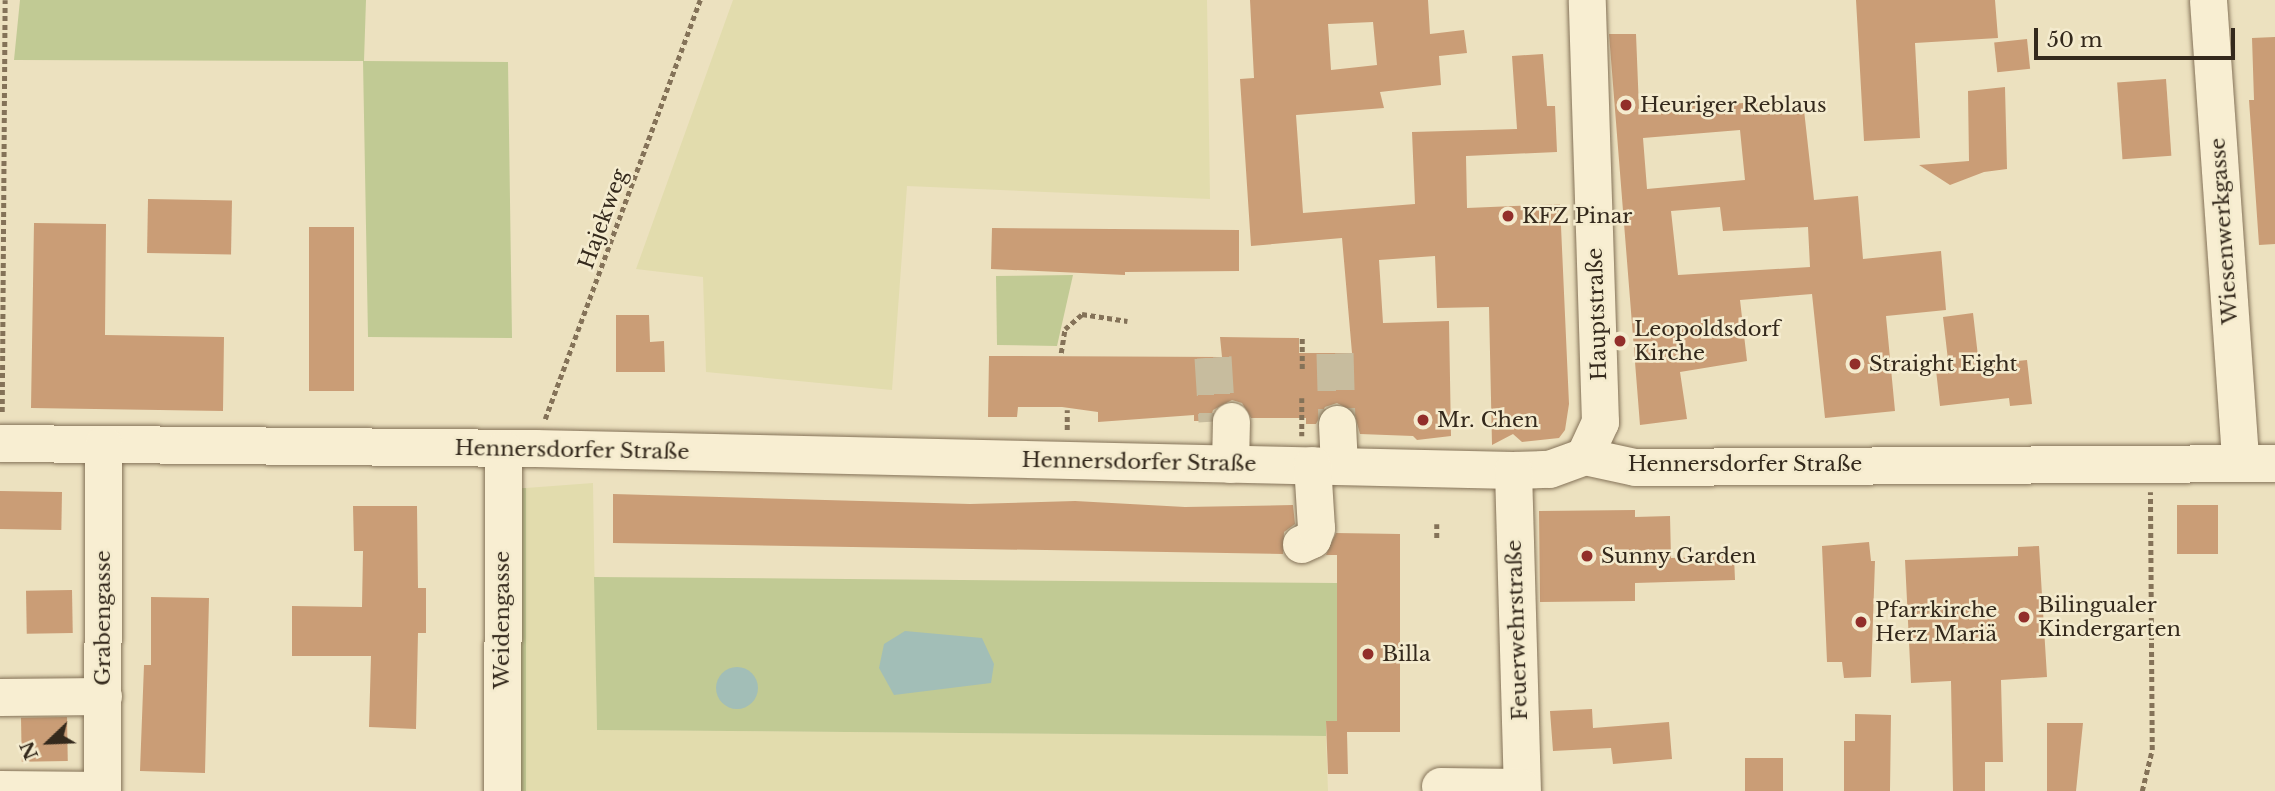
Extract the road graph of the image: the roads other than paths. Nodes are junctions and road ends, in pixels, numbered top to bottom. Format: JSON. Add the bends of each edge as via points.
{"nodes":[{"id":1,"x":1587,"y":0,"type":"edge"},
{"id":2,"x":2208,"y":0,"type":"edge"},
{"id":3,"x":1224,"y":421,"type":"tunnel mouth"},
{"id":4,"x":1337,"y":424,"type":"tunnel mouth"},
{"id":5,"x":1,"y":443,"type":"edge"},
{"id":6,"x":103,"y":444,"type":"junction"},
{"id":7,"x":519,"y":449,"type":"junction"},
{"id":8,"x":1318,"y":456,"type":"junction"},
{"id":9,"x":1584,"y":456,"type":"junction"},
{"id":10,"x":2257,"y":462,"type":"edge"},
{"id":11,"x":1223,"y":464,"type":"junction"},
{"id":12,"x":1513,"y":470,"type":"junction"},
{"id":13,"x":1301,"y":544,"type":"dead end"},
{"id":14,"x":103,"y":696,"type":"junction"},
{"id":15,"x":0,"y":697,"type":"edge"},
{"id":16,"x":1440,"y":786,"type":"dead end"},
{"id":17,"x":0,"y":789,"type":"edge"},
{"id":18,"x":1521,"y":789,"type":"edge"},
{"id":19,"x":102,"y":791,"type":"edge"},
{"id":20,"x":502,"y":791,"type":"edge"}],
"edges":[{"from":1,"to":9,"type":"street","name":"Hauptstraße","via":[[1600,422]]},
{"from":2,"to":10,"type":"street","name":"Wiesenwerkgasse"},
{"from":3,"to":11,"type":"street"},
{"from":4,"to":8,"type":"street"},
{"from":5,"to":6,"type":"street","name":"Hennersdorfer Straße"},
{"from":6,"to":7,"type":"street","name":"Hennersdorfer Straße"},
{"from":6,"to":14,"type":"street","name":"Grabengasse"},
{"from":7,"to":11,"type":"street","name":"Hennersdorfer Straße"},
{"from":7,"to":20,"type":"street","name":"Weidengasse"},
{"from":8,"to":11,"type":"street","name":"Hennersdorfer Straße"},
{"from":8,"to":12,"type":"street","name":"Hennersdorfer Straße"},
{"from":8,"to":13,"type":"street","via":[[1316,528],[1312,538]]},
{"from":9,"to":10,"type":"street","name":"Hennersdorfer Straße","via":[[1635,467]]},
{"from":9,"to":12,"type":"street","name":"Hennersdorfer Straße","via":[[1549,469]]},
{"from":12,"to":18,"type":"street","name":"Feuerwehrstraße"},
{"from":14,"to":15,"type":"street"},
{"from":14,"to":19,"type":"street","name":"Grabengasse"},
{"from":16,"to":18,"type":"street"},
{"from":17,"to":19,"type":"street"}]}
